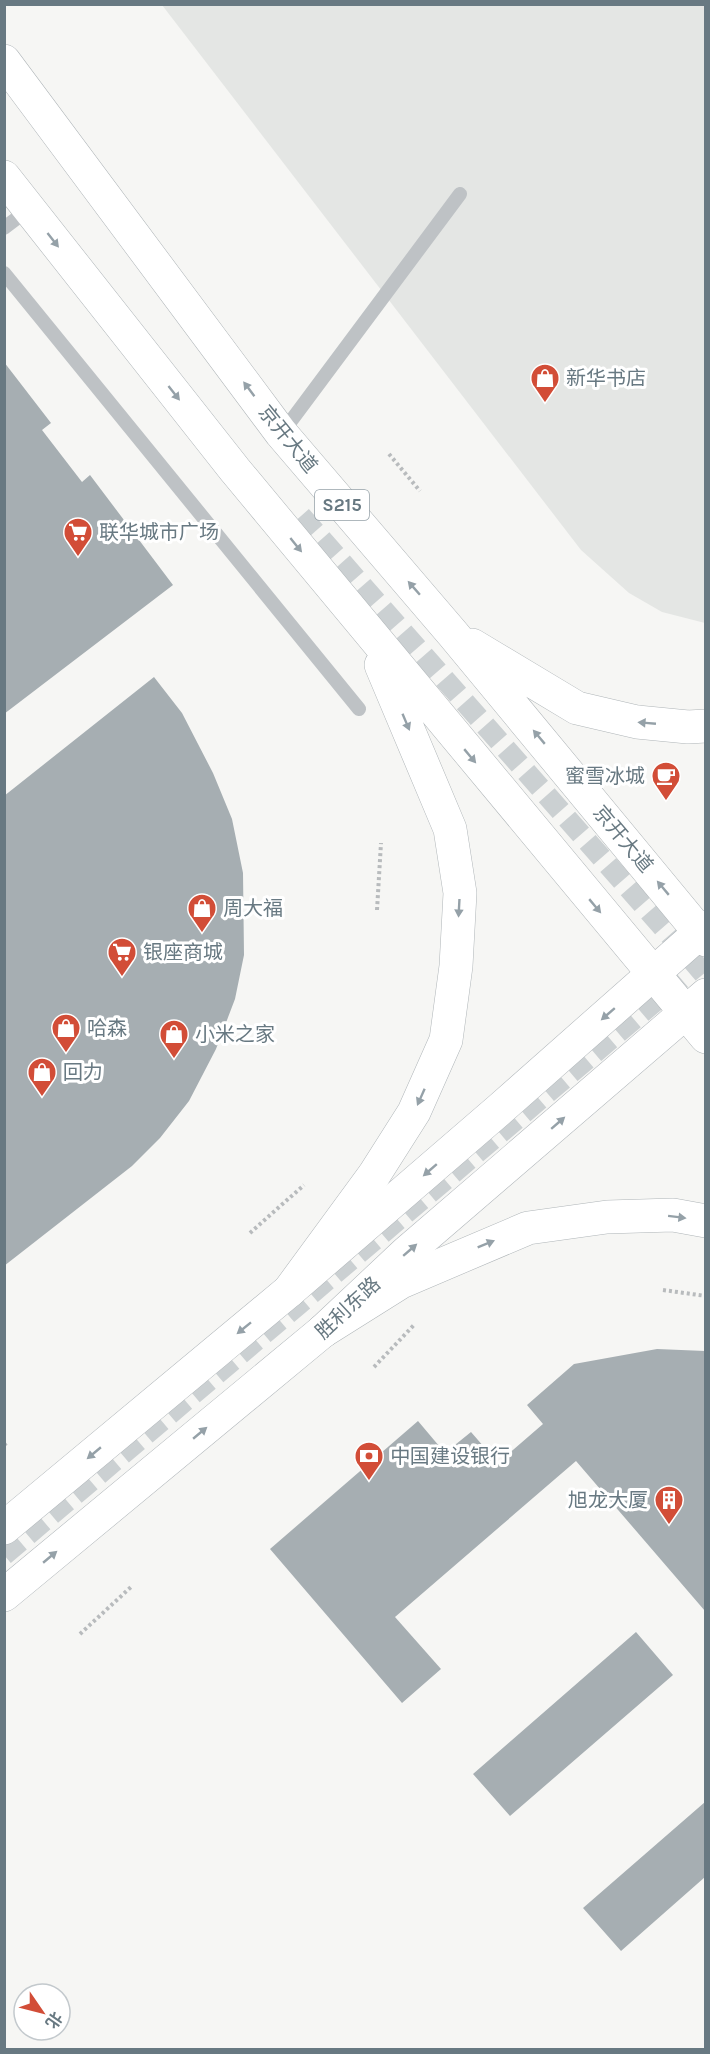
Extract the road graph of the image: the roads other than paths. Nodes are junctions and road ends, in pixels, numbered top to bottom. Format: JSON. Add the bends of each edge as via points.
{"nodes":[{"id":1,"x":4,"y":61,"type":"edge"},
{"id":2,"x":4,"y":177,"type":"edge"},
{"id":3,"x":460,"y":194,"type":"dead end"},
{"id":4,"x":17,"y":219,"type":"edge"},
{"id":5,"x":4,"y":273,"type":"edge"},
{"id":6,"x":282,"y":434,"type":"junction"},
{"id":7,"x":366,"y":630,"type":"junction"},
{"id":8,"x":453,"y":634,"type":"junction"},
{"id":9,"x":359,"y":709,"type":"dead end"},
{"id":10,"x":705,"y":726,"type":"edge"},
{"id":11,"x":704,"y":933,"type":"edge"},
{"id":12,"x":652,"y":975,"type":"junction"},
{"id":13,"x":698,"y":1015,"type":"edge"},
{"id":14,"x":705,"y":1221,"type":"edge"},
{"id":15,"x":289,"y":1291,"type":"junction"},
{"id":16,"x":323,"y":1331,"type":"junction"},
{"id":17,"x":4,"y":1528,"type":"edge"},
{"id":18,"x":4,"y":1594,"type":"edge"}],
"edges":[{"from":6,"to":1,"type":"main road","name":"京开大道","number":"S215","one_way":true},
{"from":2,"to":4,"type":"main road"},
{"from":3,"to":6,"type":"lane"},
{"from":4,"to":7,"type":"main road","one_way":true,"via":[[235,470]]},
{"from":5,"to":9,"type":"lane"},
{"from":8,"to":6,"type":"main road","name":"京开大道","number":"S215","one_way":true},
{"from":7,"to":12,"type":"main road","one_way":true},
{"from":7,"to":15,"type":"main road","one_way":true,"via":[[450,829],[460,893],[456,966],[446,1040],[414,1112],[374,1175]]},
{"from":10,"to":8,"type":"main road","one_way":true,"via":[[637,723],[577,708]]},
{"from":11,"to":8,"type":"main road","name":"京开大道","number":"S215","one_way":true},
{"from":11,"to":12,"type":"main road"},
{"from":12,"to":13,"type":"main road"},
{"from":12,"to":15,"type":"main road","one_way":true},
{"from":16,"to":13,"type":"main road","name":"胜利东路","one_way":true,"via":[[406,1253]]},
{"from":16,"to":14,"type":"main road","one_way":true,"via":[[401,1282],[528,1228],[607,1217],[673,1215]]},
{"from":15,"to":17,"type":"main road","one_way":true},
{"from":18,"to":16,"type":"main road","name":"胜利东路","one_way":true}]}
